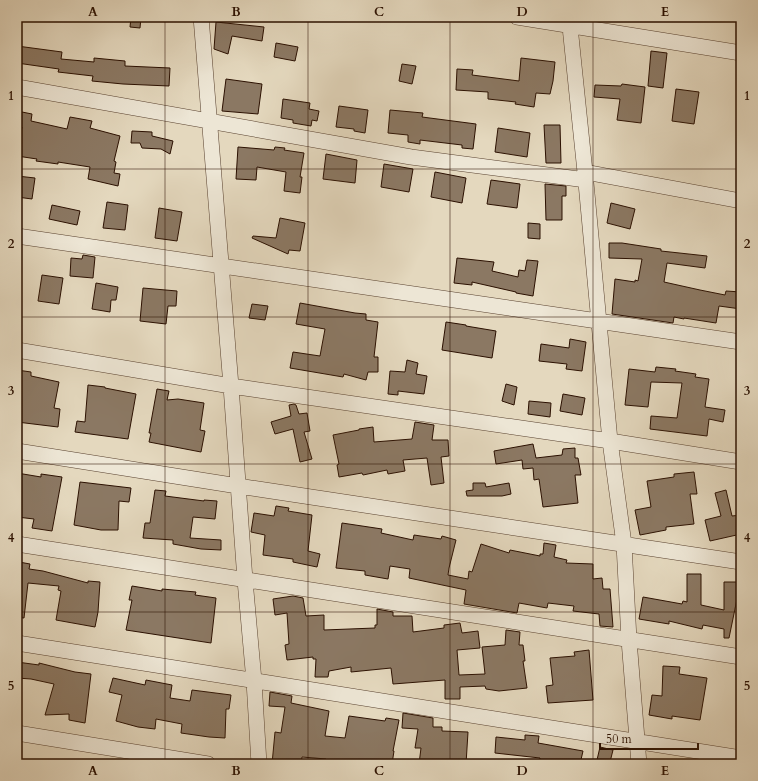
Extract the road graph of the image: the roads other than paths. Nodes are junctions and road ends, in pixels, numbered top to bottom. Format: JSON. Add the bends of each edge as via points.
{"nodes":[{"id":1,"x":201,"y":17,"type":"edge"},
{"id":2,"x":517,"y":17,"type":"edge"},
{"id":3,"x":569,"y":21,"type":"edge"},
{"id":4,"x":741,"y":53,"type":"edge"},
{"id":5,"x":17,"y":88,"type":"edge"},
{"id":6,"x":209,"y":121,"type":"junction"},
{"id":7,"x":586,"y":176,"type":"junction"},
{"id":8,"x":741,"y":201,"type":"edge"},
{"id":9,"x":17,"y":236,"type":"edge"},
{"id":10,"x":221,"y":267,"type":"junction"},
{"id":11,"x":598,"y":320,"type":"junction"},
{"id":12,"x":741,"y":342,"type":"edge"},
{"id":13,"x":17,"y":350,"type":"edge"},
{"id":14,"x":231,"y":386,"type":"junction"},
{"id":15,"x":610,"y":441,"type":"junction"},
{"id":16,"x":17,"y":451,"type":"edge"},
{"id":17,"x":741,"y":462,"type":"edge"},
{"id":18,"x":238,"y":486,"type":"junction"},
{"id":19,"x":17,"y":544,"type":"edge"},
{"id":20,"x":624,"y":544,"type":"junction"},
{"id":21,"x":741,"y":562,"type":"edge"},
{"id":22,"x":245,"y":580,"type":"junction"},
{"id":23,"x":629,"y":640,"type":"junction"},
{"id":24,"x":17,"y":643,"type":"edge"},
{"id":25,"x":741,"y":657,"type":"edge"},
{"id":26,"x":254,"y":681,"type":"junction"},
{"id":27,"x":17,"y":733,"type":"edge"},
{"id":28,"x":636,"y":742,"type":"junction"},
{"id":29,"x":741,"y":758,"type":"edge"},
{"id":30,"x":208,"y":764,"type":"edge"},
{"id":31,"x":259,"y":764,"type":"edge"},
{"id":32,"x":639,"y":764,"type":"edge"}],
"edges":[{"from":1,"to":6,"type":"street"},
{"from":2,"to":3,"type":"street"},
{"from":3,"to":4,"type":"street"},
{"from":3,"to":7,"type":"street"},
{"from":5,"to":6,"type":"street"},
{"from":6,"to":7,"type":"street","via":[[412,157]]},
{"from":6,"to":10,"type":"street"},
{"from":7,"to":8,"type":"street"},
{"from":7,"to":11,"type":"street"},
{"from":9,"to":10,"type":"street"},
{"from":10,"to":11,"type":"street"},
{"from":10,"to":14,"type":"street"},
{"from":11,"to":12,"type":"street"},
{"from":11,"to":15,"type":"street"},
{"from":13,"to":14,"type":"street"},
{"from":14,"to":15,"type":"street"},
{"from":14,"to":18,"type":"street"},
{"from":15,"to":17,"type":"street"},
{"from":15,"to":20,"type":"street"},
{"from":16,"to":18,"type":"street"},
{"from":18,"to":20,"type":"street"},
{"from":18,"to":22,"type":"street"},
{"from":19,"to":22,"type":"street"},
{"from":20,"to":21,"type":"street"},
{"from":20,"to":23,"type":"street"},
{"from":22,"to":23,"type":"street"},
{"from":22,"to":26,"type":"street"},
{"from":23,"to":25,"type":"street"},
{"from":23,"to":28,"type":"street"},
{"from":24,"to":26,"type":"street"},
{"from":26,"to":28,"type":"street"},
{"from":26,"to":31,"type":"street"},
{"from":27,"to":30,"type":"street"},
{"from":28,"to":29,"type":"street"},
{"from":28,"to":32,"type":"street"}]}
